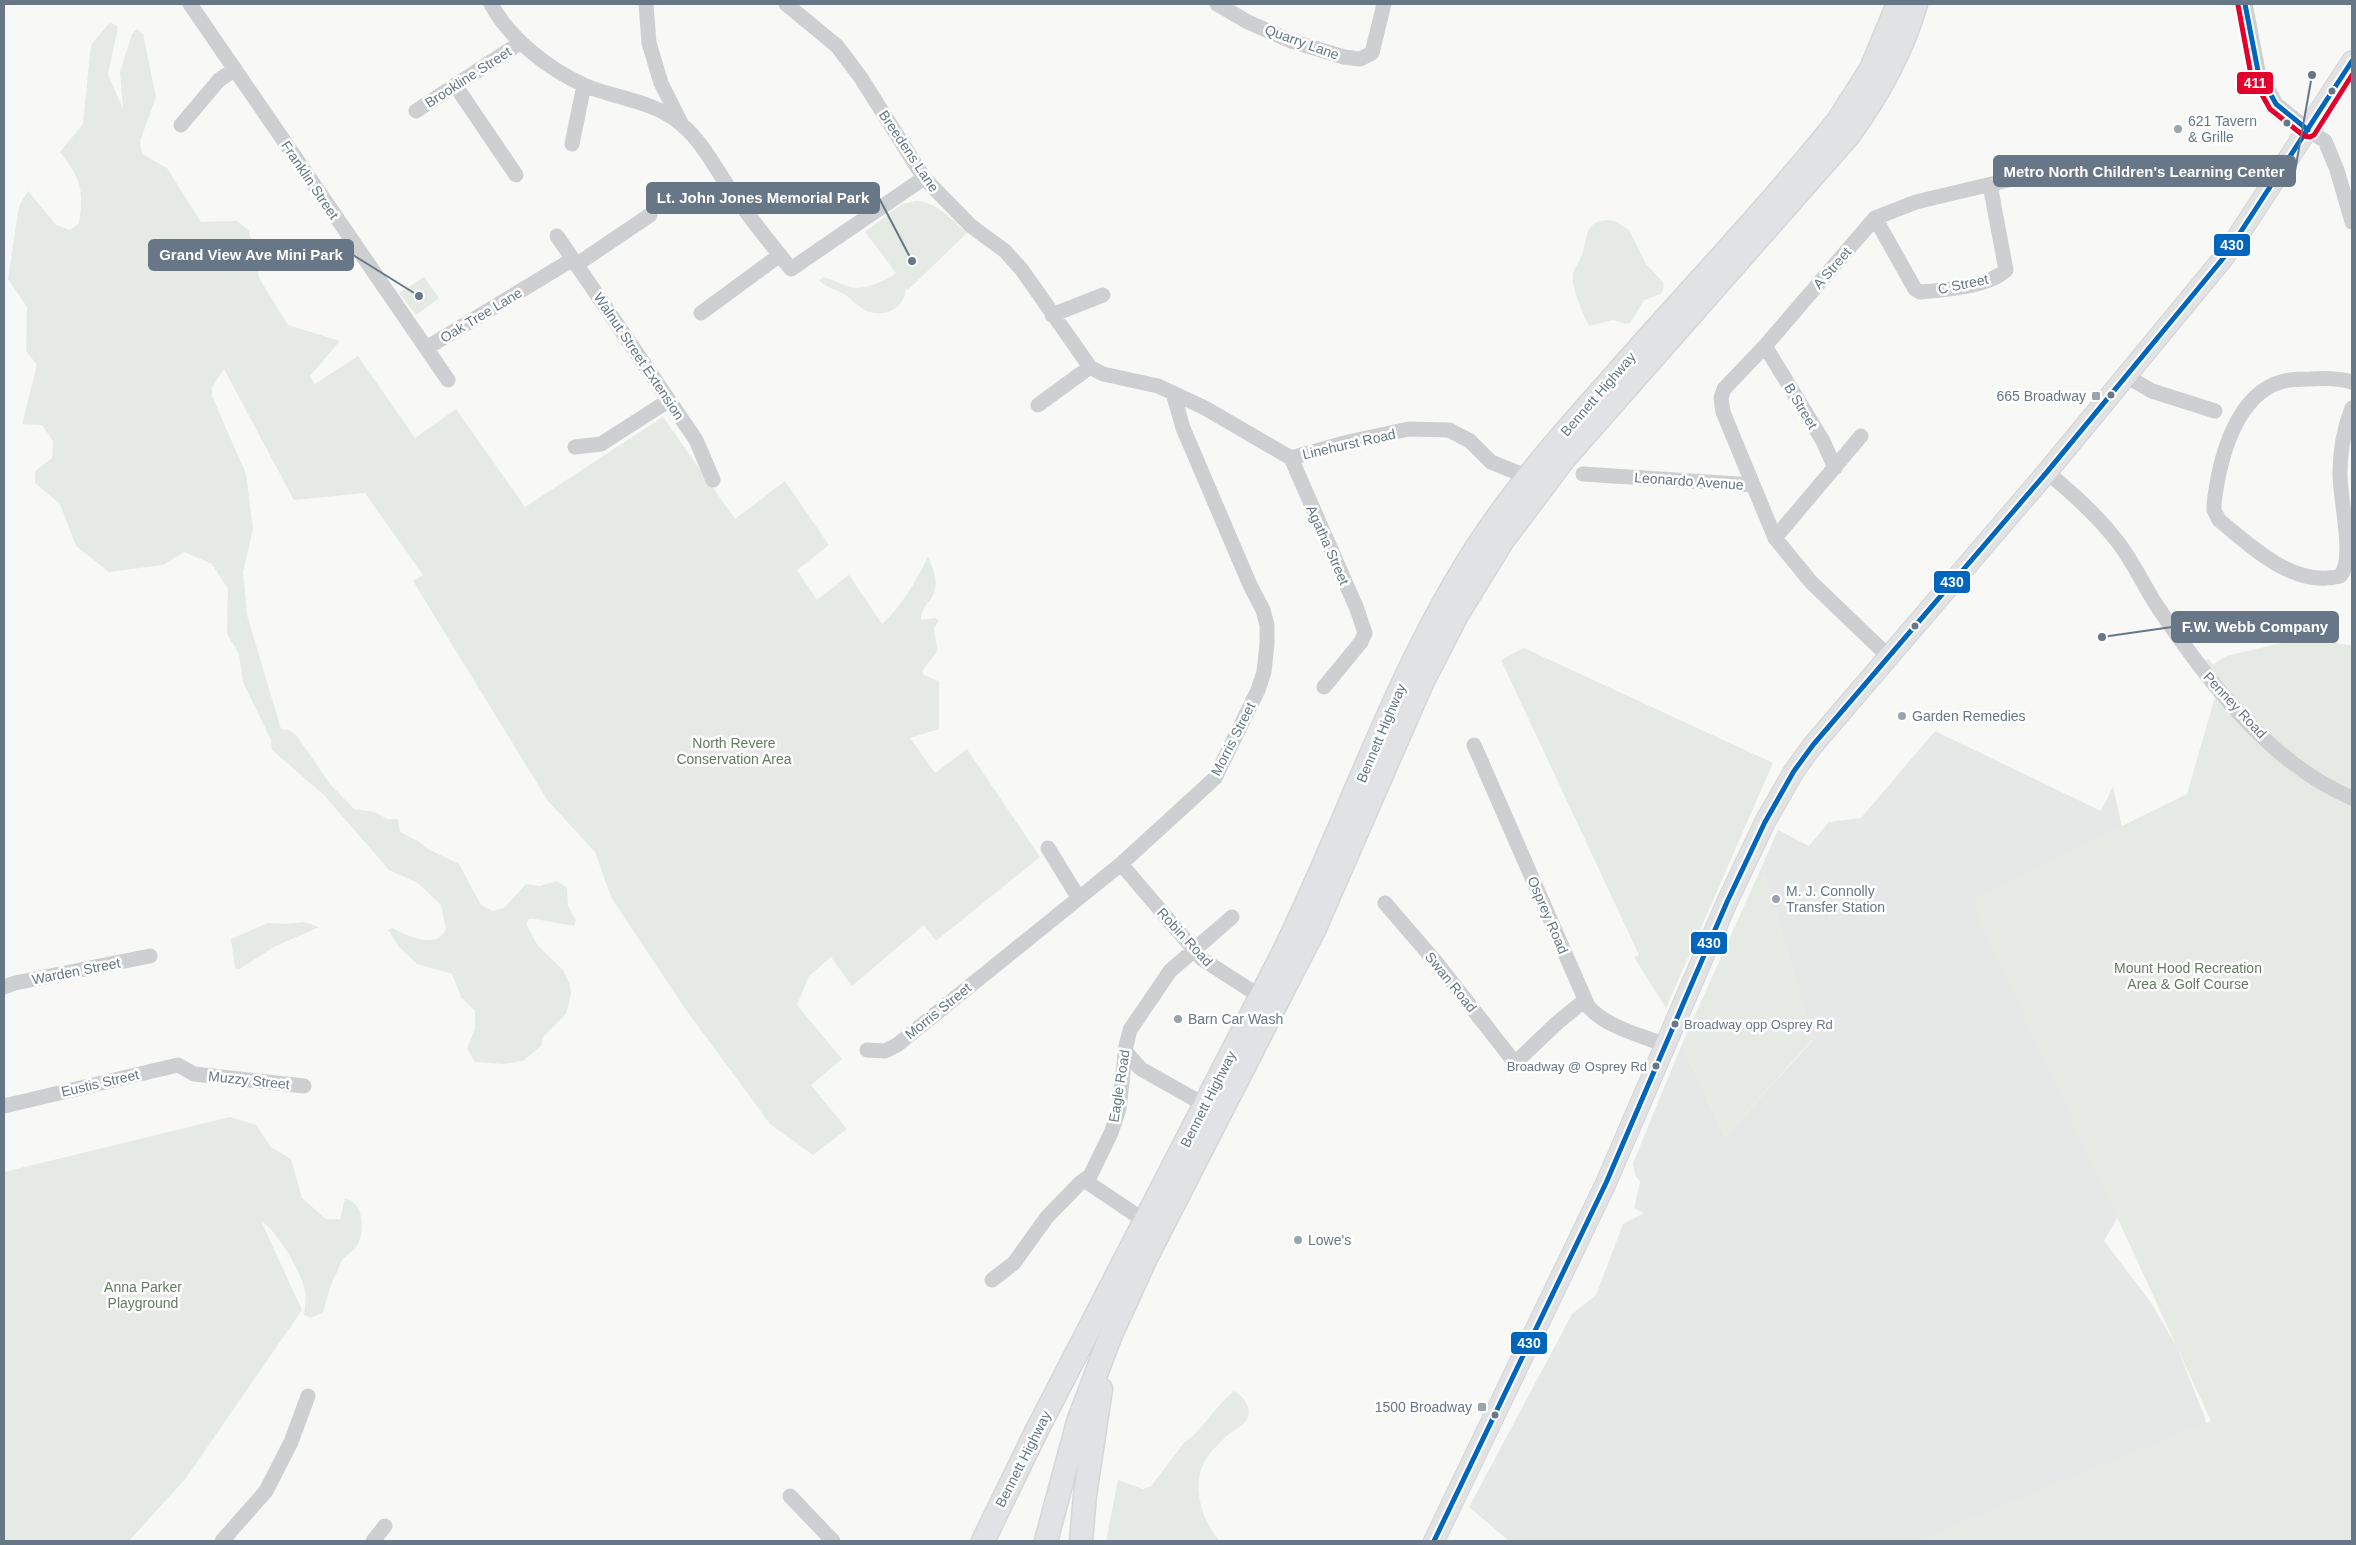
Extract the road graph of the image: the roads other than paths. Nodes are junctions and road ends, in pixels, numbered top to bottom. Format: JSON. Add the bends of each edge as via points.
{"nodes":[{"id":1,"x":190,"y":4,"type":"edge"},
{"id":2,"x":491,"y":4,"type":"edge"},
{"id":3,"x":646,"y":4,"type":"edge"},
{"id":4,"x":786,"y":4,"type":"edge"},
{"id":5,"x":1217,"y":4,"type":"edge"},
{"id":6,"x":1384,"y":4,"type":"edge"},
{"id":7,"x":1898,"y":4,"type":"edge"},
{"id":8,"x":1916,"y":4,"type":"edge"},
{"id":9,"x":2245,"y":4,"type":"edge"},
{"id":10,"x":520,"y":43,"type":"junction"},
{"id":11,"x":2352,"y":61,"type":"edge"},
{"id":12,"x":235,"y":69,"type":"junction"},
{"id":13,"x":455,"y":85,"type":"junction"},
{"id":14,"x":584,"y":85,"type":"junction"},
{"id":15,"x":416,"y":111,"type":"dead end"},
{"id":16,"x":682,"y":124,"type":"junction"},
{"id":17,"x":181,"y":125,"type":"dead end"},
{"id":18,"x":2308,"y":130,"type":"junction"},
{"id":19,"x":572,"y":144,"type":"dead end"},
{"id":20,"x":2067,"y":166,"type":"dead end"},
{"id":21,"x":516,"y":176,"type":"dead end"},
{"id":22,"x":924,"y":178,"type":"junction"},
{"id":23,"x":1990,"y":185,"type":"junction"},
{"id":24,"x":650,"y":215,"type":"dead end"},
{"id":25,"x":1875,"y":218,"type":"junction"},
{"id":26,"x":2352,"y":222,"type":"edge"},
{"id":27,"x":557,"y":236,"type":"dead end"},
{"id":28,"x":780,"y":255,"type":"junction"},
{"id":29,"x":574,"y":262,"type":"junction"},
{"id":30,"x":1104,"y":295,"type":"dead end"},
{"id":31,"x":701,"y":313,"type":"dead end"},
{"id":32,"x":1052,"y":314,"type":"junction"},
{"id":33,"x":1765,"y":346,"type":"junction"},
{"id":34,"x":428,"y":347,"type":"junction"},
{"id":35,"x":1090,"y":367,"type":"junction"},
{"id":36,"x":2126,"y":376,"type":"junction"},
{"id":37,"x":448,"y":380,"type":"dead end"},
{"id":38,"x":2352,"y":382,"type":"edge"},
{"id":39,"x":1173,"y":393,"type":"junction"},
{"id":40,"x":668,"y":401,"type":"junction"},
{"id":41,"x":1038,"y":405,"type":"dead end"},
{"id":42,"x":2352,"y":408,"type":"edge"},
{"id":43,"x":2215,"y":411,"type":"dead end"},
{"id":44,"x":1861,"y":436,"type":"dead end"},
{"id":45,"x":575,"y":447,"type":"dead end"},
{"id":46,"x":1291,"y":458,"type":"junction"},
{"id":47,"x":1835,"y":468,"type":"junction"},
{"id":48,"x":2048,"y":472,"type":"junction"},
{"id":49,"x":1583,"y":474,"type":"dead end"},
{"id":50,"x":2346,"y":475,"type":"edge"},
{"id":51,"x":1528,"y":477,"type":"junction"},
{"id":52,"x":713,"y":480,"type":"dead end"},
{"id":53,"x":1752,"y":485,"type":"junction"},
{"id":54,"x":1775,"y":538,"type":"junction"},
{"id":55,"x":2350,"y":549,"type":"edge"},
{"id":56,"x":1889,"y":657,"type":"junction"},
{"id":57,"x":1324,"y":687,"type":"dead end"},
{"id":58,"x":1474,"y":745,"type":"dead end"},
{"id":59,"x":2352,"y":798,"type":"edge"},
{"id":60,"x":1048,"y":848,"type":"dead end"},
{"id":61,"x":1121,"y":864,"type":"junction"},
{"id":62,"x":1078,"y":897,"type":"junction"},
{"id":63,"x":1385,"y":903,"type":"dead end"},
{"id":64,"x":1232,"y":917,"type":"dead end"},
{"id":65,"x":1193,"y":950,"type":"junction"},
{"id":66,"x":150,"y":956,"type":"dead end"},
{"id":67,"x":4,"y":987,"type":"edge"},
{"id":68,"x":1261,"y":996,"type":"junction"},
{"id":69,"x":1585,"y":1000,"type":"junction"},
{"id":70,"x":1665,"y":1045,"type":"junction"},
{"id":71,"x":866,"y":1050,"type":"dead end"},
{"id":72,"x":1126,"y":1051,"type":"junction"},
{"id":73,"x":194,"y":1074,"type":"joint"},
{"id":74,"x":304,"y":1086,"type":"dead end"},
{"id":75,"x":1205,"y":1105,"type":"junction"},
{"id":76,"x":4,"y":1106,"type":"edge"},
{"id":77,"x":1084,"y":1180,"type":"junction"},
{"id":78,"x":1145,"y":1222,"type":"junction"},
{"id":79,"x":992,"y":1280,"type":"dead end"},
{"id":80,"x":1110,"y":1337,"type":"junction"},
{"id":81,"x":308,"y":1396,"type":"dead end"},
{"id":82,"x":790,"y":1496,"type":"dead end"},
{"id":83,"x":385,"y":1526,"type":"dead end"},
{"id":84,"x":222,"y":1541,"type":"edge"},
{"id":85,"x":373,"y":1541,"type":"edge"},
{"id":86,"x":833,"y":1541,"type":"edge"},
{"id":87,"x":983,"y":1541,"type":"edge"},
{"id":88,"x":1046,"y":1541,"type":"edge"},
{"id":89,"x":1081,"y":1541,"type":"edge"},
{"id":90,"x":1434,"y":1541,"type":"edge"}],
"edges":[{"from":1,"to":12,"type":"street","name":"Franklin Street"},
{"from":2,"to":10,"type":"street"},
{"from":3,"to":16,"type":"street","via":[[649,43],[658,75]]},
{"from":4,"to":22,"type":"street","name":"Breedens Lane","via":[[837,46]]},
{"from":5,"to":6,"type":"street","name":"Quarry Lane","via":[[1291,41],[1360,59],[1372,53]]},
{"from":7,"to":51,"type":"highway","name":"Bennett Highway","via":[[1871,69],[1838,121]]},
{"from":8,"to":80,"type":"highway","name":"Bennett Highway","via":[[1892,65],[1849,135],[1564,458],[1518,518],[1470,592],[1422,683],[1315,928],[1146,1258]]},
{"from":9,"to":18,"type":"street","via":[[2258,71],[2276,104]]},
{"from":10,"to":13,"type":"street","name":"Brookline Street"},
{"from":10,"to":14,"type":"street"},
{"from":11,"to":18,"type":"main road"},
{"from":12,"to":17,"type":"street","via":[[219,80]]},
{"from":12,"to":34,"type":"street","name":"Franklin Street","via":[[336,219]]},
{"from":13,"to":15,"type":"street","name":"Brookline Street"},
{"from":13,"to":21,"type":"street"},
{"from":14,"to":16,"type":"street","via":[[653,106]]},
{"from":14,"to":19,"type":"street"},
{"from":16,"to":28,"type":"street"},
{"from":18,"to":26,"type":"street","via":[[2325,141]]},
{"from":18,"to":36,"type":"main road","via":[[2225,256]]},
{"from":20,"to":23,"type":"street","name":"A Street"},
{"from":22,"to":28,"type":"street","via":[[791,269]]},
{"from":22,"to":32,"type":"street","name":"Breedens Lane","via":[[971,226],[1004,251],[1022,270]]},
{"from":23,"to":25,"type":"street","name":"A Street","via":[[1916,202]]},
{"from":23,"to":25,"type":"street","name":"C Street","via":[[2006,270],[1998,277],[1950,290],[1920,292],[1915,289]]},
{"from":24,"to":29,"type":"street","name":"Oak Tree Lane"},
{"from":25,"to":33,"type":"street","name":"A Street"},
{"from":27,"to":29,"type":"street","name":"Walnut Street Extension"},
{"from":28,"to":31,"type":"street"},
{"from":29,"to":34,"type":"street","name":"Oak Tree Lane","via":[[557,269]]},
{"from":29,"to":40,"type":"street","name":"Walnut Street Extension"},
{"from":30,"to":32,"type":"street"},
{"from":32,"to":35,"type":"street","name":"Breedens Lane"},
{"from":33,"to":47,"type":"street","name":"B Street","via":[[1823,441]]},
{"from":33,"to":53,"type":"street","name":"A Street","via":[[1724,389],[1720,398]]},
{"from":34,"to":37,"type":"street","name":"Franklin Street"},
{"from":35,"to":39,"type":"street","via":[[1102,374],[1158,386]]},
{"from":35,"to":41,"type":"street"},
{"from":36,"to":43,"type":"street","via":[[2152,391]]},
{"from":36,"to":48,"type":"main road"},
{"from":38,"to":55,"type":"street","via":[[2323,378],[2280,382],[2254,399],[2238,418],[2223,461],[2214,510],[2219,520],[2276,563],[2309,578],[2327,579],[2342,575]]},
{"from":39,"to":46,"type":"street","name":"Linehurst Road","via":[[1206,408]]},
{"from":39,"to":61,"type":"street","name":"Morris Street","via":[[1183,428],[1266,616],[1264,672],[1214,778]]},
{"from":40,"to":45,"type":"street","via":[[601,444]]},
{"from":40,"to":52,"type":"street","name":"Walnut Street Extension","via":[[696,440]]},
{"from":42,"to":50,"type":"street","via":[[2342,444]]},
{"from":44,"to":47,"type":"street"},
{"from":46,"to":51,"type":"street","name":"Linehurst Road","via":[[1409,429],[1449,430],[1470,441],[1491,462]]},
{"from":46,"to":57,"type":"street","name":"Agatha Street","via":[[1365,633]]},
{"from":47,"to":54,"type":"street"},
{"from":48,"to":56,"type":"main road"},
{"from":48,"to":59,"type":"street","name":"Penney Road","via":[[2086,505],[2118,542],[2175,633],[2226,698],[2296,766]]},
{"from":49,"to":53,"type":"street","name":"Leonardo Avenue"},
{"from":50,"to":55,"type":"street"},
{"from":51,"to":68,"type":"highway","name":"Bennett Highway","via":[[1478,546],[1429,629],[1318,881]]},
{"from":53,"to":54,"type":"street","name":"Leonardo Avenue"},
{"from":54,"to":56,"type":"street","name":"Leonardo Avenue","via":[[1811,582]]},
{"from":56,"to":70,"type":"main road","via":[[1813,745],[1778,796]]},
{"from":58,"to":69,"type":"street","name":"Osprey Road"},
{"from":60,"to":62,"type":"street"},
{"from":61,"to":62,"type":"street","name":"Morris Street"},
{"from":61,"to":65,"type":"street","name":"Robin Road"},
{"from":62,"to":71,"type":"street","name":"Morris Street","via":[[896,1045],[885,1050]]},
{"from":63,"to":69,"type":"street","name":"Swan Road","via":[[1515,1063]]},
{"from":64,"to":65,"type":"street","name":"Eagle Road"},
{"from":65,"to":68,"type":"street","name":"Robin Road","via":[[1214,969]]},
{"from":65,"to":72,"type":"street","name":"Eagle Road","via":[[1163,979],[1130,1030]]},
{"from":66,"to":67,"type":"street","name":"Warden Street"},
{"from":68,"to":75,"type":"highway","name":"Bennett Highway"},
{"from":69,"to":70,"type":"street","name":"Osprey Road","via":[[1600,1016]]},
{"from":70,"to":90,"type":"main road","via":[[1606,1183]]},
{"from":72,"to":75,"type":"street","via":[[1141,1069]]},
{"from":72,"to":77,"type":"street","name":"Eagle Road","via":[[1119,1109],[1111,1134],[1090,1176]]},
{"from":73,"to":74,"type":"street","name":"Muzzy Street"},
{"from":73,"to":76,"type":"street","name":"Eustis Street","via":[[178,1065]]},
{"from":75,"to":78,"type":"highway","name":"Bennett Highway"},
{"from":77,"to":78,"type":"street"},
{"from":77,"to":79,"type":"street","name":"Eagle Road","via":[[1046,1217],[1018,1266]]},
{"from":78,"to":87,"type":"highway","name":"Bennett Highway"},
{"from":80,"to":88,"type":"highway","name":"Bennett Highway","via":[[1078,1422]]},
{"from":80,"to":89,"type":"highway","via":[[1091,1447]]},
{"from":81,"to":84,"type":"street","via":[[291,1442],[266,1491]]},
{"from":82,"to":86,"type":"street"},
{"from":83,"to":85,"type":"street"}]}
